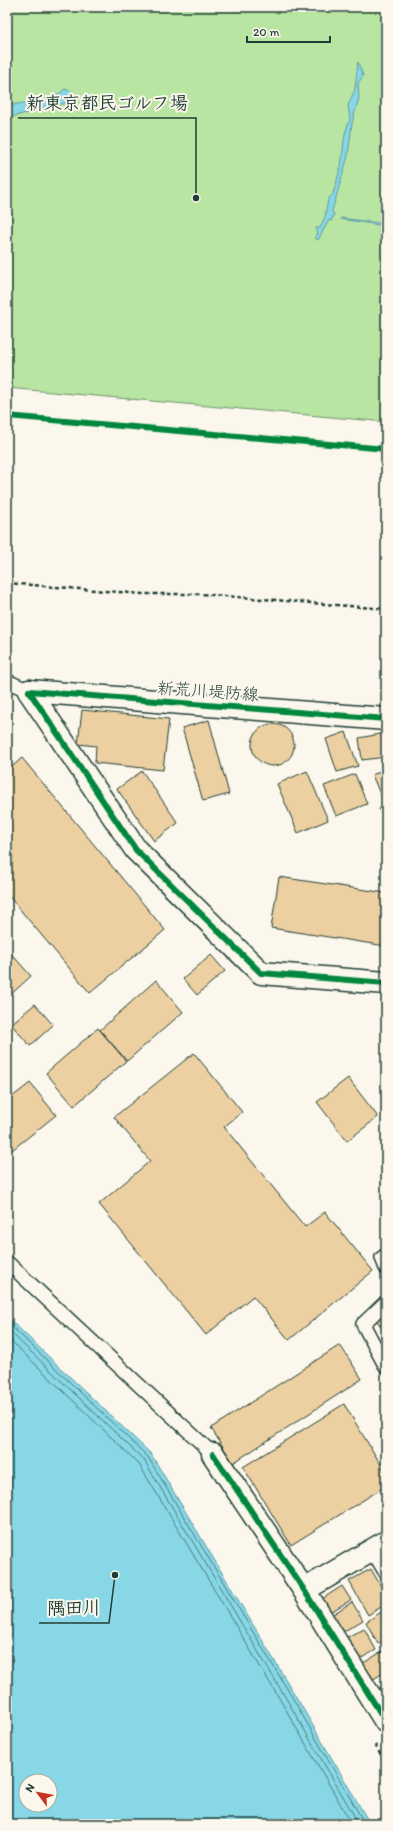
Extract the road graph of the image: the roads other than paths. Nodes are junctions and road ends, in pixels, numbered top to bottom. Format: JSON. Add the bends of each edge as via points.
{"nodes":[{"id":1,"x":7,"y":681,"type":"edge"},
{"id":2,"x":29,"y":692,"type":"junction"},
{"id":3,"x":386,"y":719,"type":"edge"},
{"id":4,"x":386,"y":983,"type":"edge"},
{"id":5,"x":386,"y":1255,"type":"edge"},
{"id":6,"x":7,"y":1262,"type":"edge"},
{"id":7,"x":386,"y":1268,"type":"edge"},
{"id":8,"x":386,"y":1302,"type":"edge"},
{"id":9,"x":386,"y":1367,"type":"edge"},
{"id":10,"x":213,"y":1454,"type":"joint"},
{"id":11,"x":379,"y":1546,"type":"edge"},
{"id":12,"x":386,"y":1573,"type":"edge"},
{"id":13,"x":304,"y":1590,"type":"junction"},
{"id":14,"x":386,"y":1722,"type":"edge"}],
"edges":[{"from":1,"to":2,"type":"lane"},
{"from":2,"to":3,"type":"street","name":"新荒川堤防線"},
{"from":2,"to":4,"type":"street","via":[[136,850],[261,974]]},
{"from":5,"to":7,"type":"lane","via":[[382,1258]]},
{"from":6,"to":10,"type":"lane"},
{"from":8,"to":9,"type":"lane","via":[[363,1324]]},
{"from":10,"to":13,"type":"street"},
{"from":11,"to":12,"type":"lane"},
{"from":11,"to":13,"type":"street"},
{"from":13,"to":14,"type":"street"}]}
